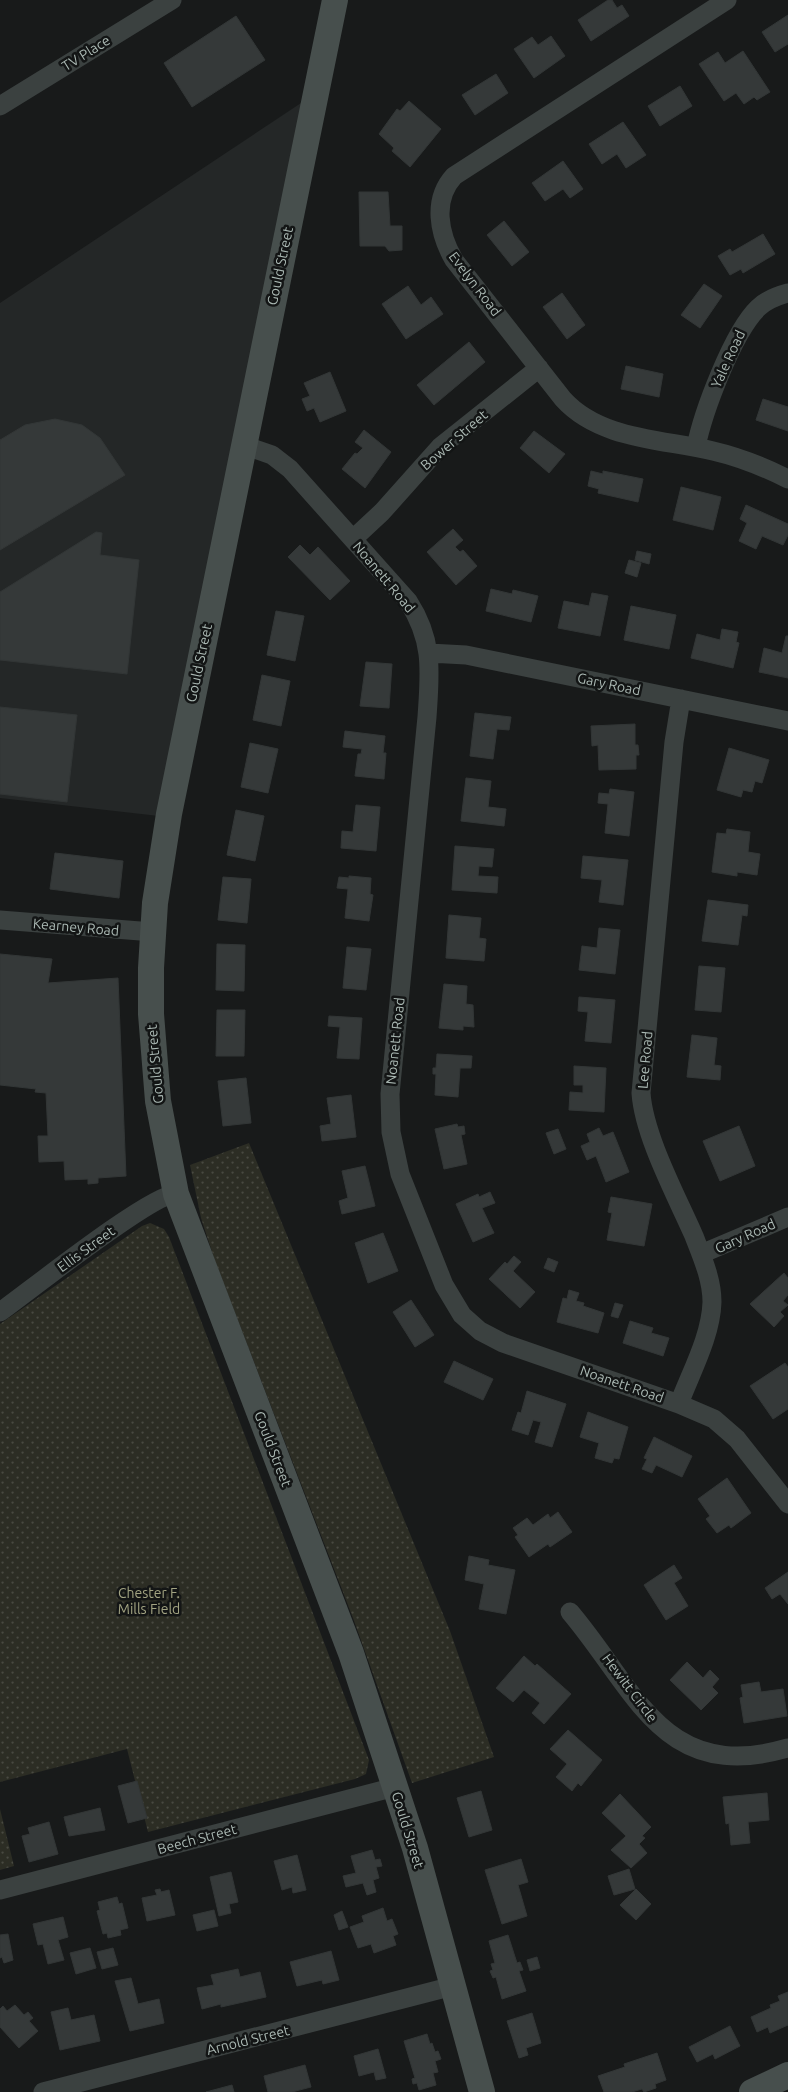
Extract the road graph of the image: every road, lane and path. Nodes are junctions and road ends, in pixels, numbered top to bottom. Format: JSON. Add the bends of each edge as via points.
{"nodes":[{"id":1,"x":172,"y":0,"type":"edge"},
{"id":2,"x":335,"y":0,"type":"edge"},
{"id":3,"x":727,"y":0,"type":"edge"},
{"id":4,"x":0,"y":106,"type":"edge"},
{"id":5,"x":788,"y":293,"type":"edge"},
{"id":6,"x":539,"y":368,"type":"junction"},
{"id":7,"x":243,"y":445,"type":"junction"},
{"id":8,"x":696,"y":447,"type":"junction"},
{"id":9,"x":788,"y":479,"type":"edge"},
{"id":10,"x":353,"y":539,"type":"junction"},
{"id":11,"x":430,"y":653,"type":"junction"},
{"id":12,"x":681,"y":699,"type":"junction"},
{"id":13,"x":788,"y":721,"type":"edge"},
{"id":14,"x":0,"y":920,"type":"edge"},
{"id":15,"x":153,"y":932,"type":"junction"},
{"id":16,"x":176,"y":1194,"type":"junction"},
{"id":17,"x":788,"y":1217,"type":"edge"},
{"id":18,"x":701,"y":1254,"type":"junction"},
{"id":19,"x":0,"y":1312,"type":"edge"},
{"id":20,"x":679,"y":1404,"type":"junction"},
{"id":21,"x":788,"y":1504,"type":"edge"},
{"id":22,"x":570,"y":1612,"type":"dead end"},
{"id":23,"x":788,"y":1748,"type":"edge"},
{"id":24,"x":395,"y":1788,"type":"junction"},
{"id":25,"x":0,"y":1890,"type":"edge"},
{"id":26,"x":453,"y":1986,"type":"junction"},
{"id":27,"x":788,"y":2075,"type":"edge"},
{"id":28,"x":43,"y":2092,"type":"edge"},
{"id":29,"x":482,"y":2092,"type":"edge"},
{"id":30,"x":752,"y":2092,"type":"edge"}],
"edges":[{"from":1,"to":4,"type":"street","name":"TV Place"},
{"from":2,"to":7,"type":"main road","name":"Gould Street"},
{"from":3,"to":6,"type":"street","name":"Evelyn Road","via":[[461,172],[445,189],[440,216],[442,234],[449,251]]},
{"from":5,"to":8,"type":"street","name":"Yale Road","via":[[759,307],[744,325],[706,409]]},
{"from":6,"to":8,"type":"street","name":"Evelyn Road","via":[[570,407],[594,423],[621,432]]},
{"from":6,"to":10,"type":"street","name":"Bower Street","via":[[433,454],[391,504]]},
{"from":7,"to":10,"type":"street","name":"Noanett Road","via":[[280,461]]},
{"from":7,"to":15,"type":"main road","name":"Gould Street","via":[[173,788],[158,877]]},
{"from":8,"to":9,"type":"street","name":"Evelyn Road","via":[[745,460]]},
{"from":10,"to":11,"type":"street","name":"Noanett Road","via":[[411,606]]},
{"from":11,"to":12,"type":"street","name":"Gary Road","via":[[466,655]]},
{"from":11,"to":20,"type":"street","name":"Noanett Road","via":[[427,717],[390,1094],[393,1145],[400,1174],[444,1285],[470,1324],[509,1346]]},
{"from":12,"to":13,"type":"street","name":"Gary Road"},
{"from":12,"to":18,"type":"street","name":"Lee Road","via":[[674,742],[641,1093],[649,1130]]},
{"from":14,"to":15,"type":"street","name":"Kearney Road"},
{"from":15,"to":16,"type":"main road","name":"Gould Street","via":[[154,1058],[158,1101]]},
{"from":16,"to":19,"type":"street","name":"Ellis Street","via":[[160,1198],[134,1214]]},
{"from":16,"to":24,"type":"main road","name":"Gould Street","via":[[344,1633]]},
{"from":17,"to":18,"type":"street","name":"Gary Road"},
{"from":18,"to":20,"type":"street","name":"Lee Road","via":[[712,1291],[711,1315]]},
{"from":20,"to":21,"type":"street","name":"Noanett Road","via":[[714,1419],[730,1432]]},
{"from":22,"to":23,"type":"street","name":"Hewitt Circle","via":[[645,1711],[675,1739],[708,1753],[734,1757],[757,1756]]},
{"from":24,"to":25,"type":"street","name":"Beech Street"},
{"from":24,"to":26,"type":"main road","name":"Gould Street"},
{"from":26,"to":28,"type":"street","name":"Arnold Street"},
{"from":26,"to":29,"type":"main road","name":"Gould Street"},
{"from":27,"to":30,"type":"main road"}]}
